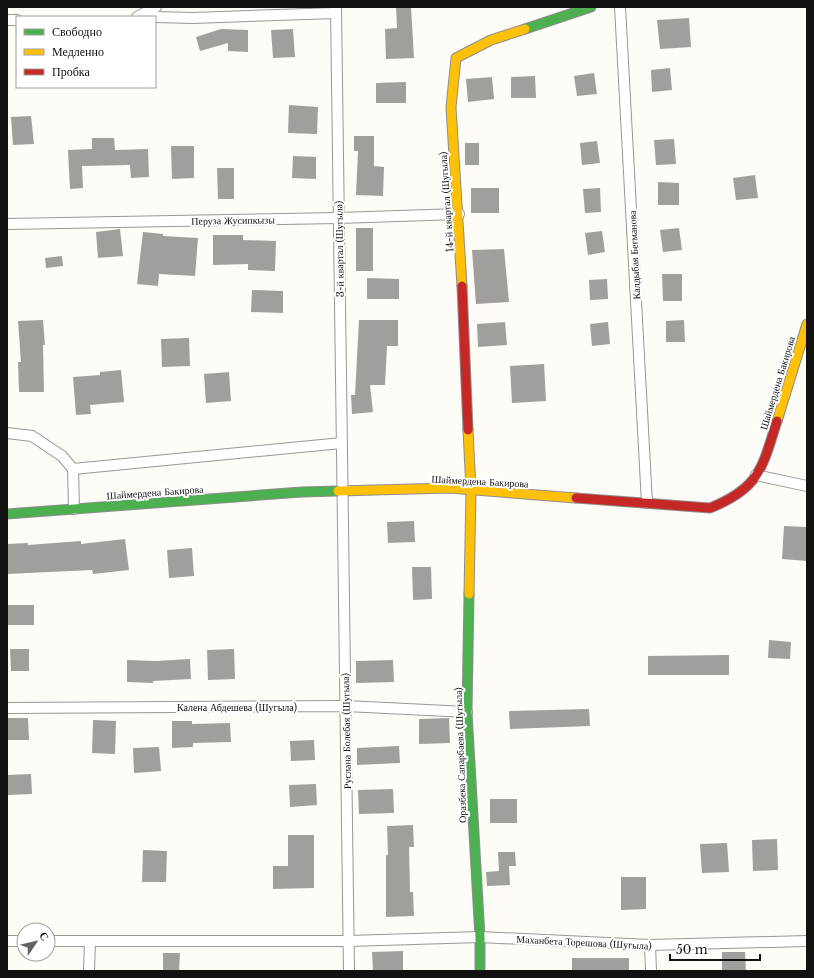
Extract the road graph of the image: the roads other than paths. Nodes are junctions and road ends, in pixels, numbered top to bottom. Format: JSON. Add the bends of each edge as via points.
{"nodes":[{"id":1,"x":156,"y":7,"type":"edge"},
{"id":2,"x":591,"y":7,"type":"edge"},
{"id":3,"x":620,"y":7,"type":"edge"},
{"id":4,"x":336,"y":10,"type":"edge"},
{"id":5,"x":139,"y":16,"type":"edge"},
{"id":6,"x":156,"y":18,"type":"edge"},
{"id":7,"x":459,"y":214,"type":"junction"},
{"id":8,"x":338,"y":218,"type":"junction"},
{"id":9,"x":7,"y":224,"type":"edge"},
{"id":10,"x":807,"y":324,"type":"edge"},
{"id":11,"x":7,"y":433,"type":"edge"},
{"id":12,"x":342,"y":443,"type":"junction"},
{"id":13,"x":73,"y":469,"type":"junction"},
{"id":14,"x":756,"y":475,"type":"junction"},
{"id":15,"x":807,"y":486,"type":"edge"},
{"id":16,"x":472,"y":490,"type":"junction"},
{"id":17,"x":343,"y":491,"type":"junction"},
{"id":18,"x":647,"y":503,"type":"junction"},
{"id":19,"x":74,"y":509,"type":"junction"},
{"id":20,"x":7,"y":514,"type":"edge"},
{"id":21,"x":346,"y":706,"type":"junction"},
{"id":22,"x":7,"y":708,"type":"edge"},
{"id":23,"x":467,"y":712,"type":"junction"},
{"id":24,"x":480,"y":937,"type":"junction"},
{"id":25,"x":348,"y":940,"type":"junction"},
{"id":26,"x":56,"y":941,"type":"edge"},
{"id":27,"x":90,"y":941,"type":"junction"},
{"id":28,"x":807,"y":941,"type":"edge"},
{"id":29,"x":650,"y":945,"type":"junction"},
{"id":30,"x":89,"y":971,"type":"edge"},
{"id":31,"x":348,"y":971,"type":"edge"},
{"id":32,"x":480,"y":971,"type":"edge"},
{"id":33,"x":651,"y":971,"type":"edge"}],
"edges":[{"from":1,"to":5,"type":"street"},
{"from":2,"to":7,"type":"street","name":"14-й квартал (Шугыла)","via":[[491,40],[456,58],[451,107]]},
{"from":3,"to":18,"type":"street","name":"Калдыбая Бегманова"},
{"from":4,"to":6,"type":"street"},
{"from":4,"to":8,"type":"street","name":"3-й квартал (Шугыла)"},
{"from":7,"to":8,"type":"street","name":"Перуза Жусипкызы"},
{"from":7,"to":16,"type":"street","name":"14-й квартал (Шугыла)"},
{"from":8,"to":9,"type":"street","name":"Перуза Жусипкызы"},
{"from":8,"to":12,"type":"street","name":"3-й квартал (Шугыла)"},
{"from":10,"to":14,"type":"street","name":"Шаймердена Бакирова","via":[[764,462]]},
{"from":11,"to":13,"type":"street","via":[[32,436],[62,456]]},
{"from":12,"to":13,"type":"street"},
{"from":12,"to":17,"type":"street","name":"3-й квартал (Шугыла)"},
{"from":13,"to":19,"type":"street"},
{"from":14,"to":15,"type":"street"},
{"from":14,"to":18,"type":"street","name":"Шаймердена Бакирова","via":[[751,484],[730,500],[710,508]]},
{"from":16,"to":17,"type":"street","name":"Шаймердена Бакирова","via":[[448,488]]},
{"from":16,"to":18,"type":"street","name":"Шаймердена Бакирова"},
{"from":16,"to":23,"type":"street","name":"Оразбека Сапарбаева (Шугыла)"},
{"from":17,"to":19,"type":"street","name":"Шаймердена Бакирова"},
{"from":17,"to":21,"type":"street","name":"Руслана Болебая (Шугыла)"},
{"from":19,"to":20,"type":"street","name":"Шаймердена Бакирова"},
{"from":21,"to":22,"type":"street","name":"Калена Абдешева (Шугыла)"},
{"from":21,"to":23,"type":"street","name":"Калена Абдешева (Шугыла)"},
{"from":21,"to":25,"type":"street","name":"Руслана Болебая (Шугыла)"},
{"from":23,"to":24,"type":"street","name":"Оразбека Сапарбаева (Шугыла)"},
{"from":24,"to":25,"type":"street","name":"Маханбета Торешова (Шугыла)"},
{"from":24,"to":29,"type":"street","name":"Маханбета Торешова (Шугыла)"},
{"from":24,"to":32,"type":"street","name":"Оразбека Сапарбаева (Шугыла)"},
{"from":25,"to":27,"type":"street","name":"Маханбета Торешова (Шугыла)"},
{"from":25,"to":31,"type":"street","name":"Руслана Болебая (Шугыла)"},
{"from":26,"to":27,"type":"street","name":"Маханбета Торешова (Шугыла)"},
{"from":27,"to":30,"type":"street"},
{"from":28,"to":29,"type":"street","name":"Маханбета Торешова (Шугыла)"},
{"from":29,"to":33,"type":"street"}]}
